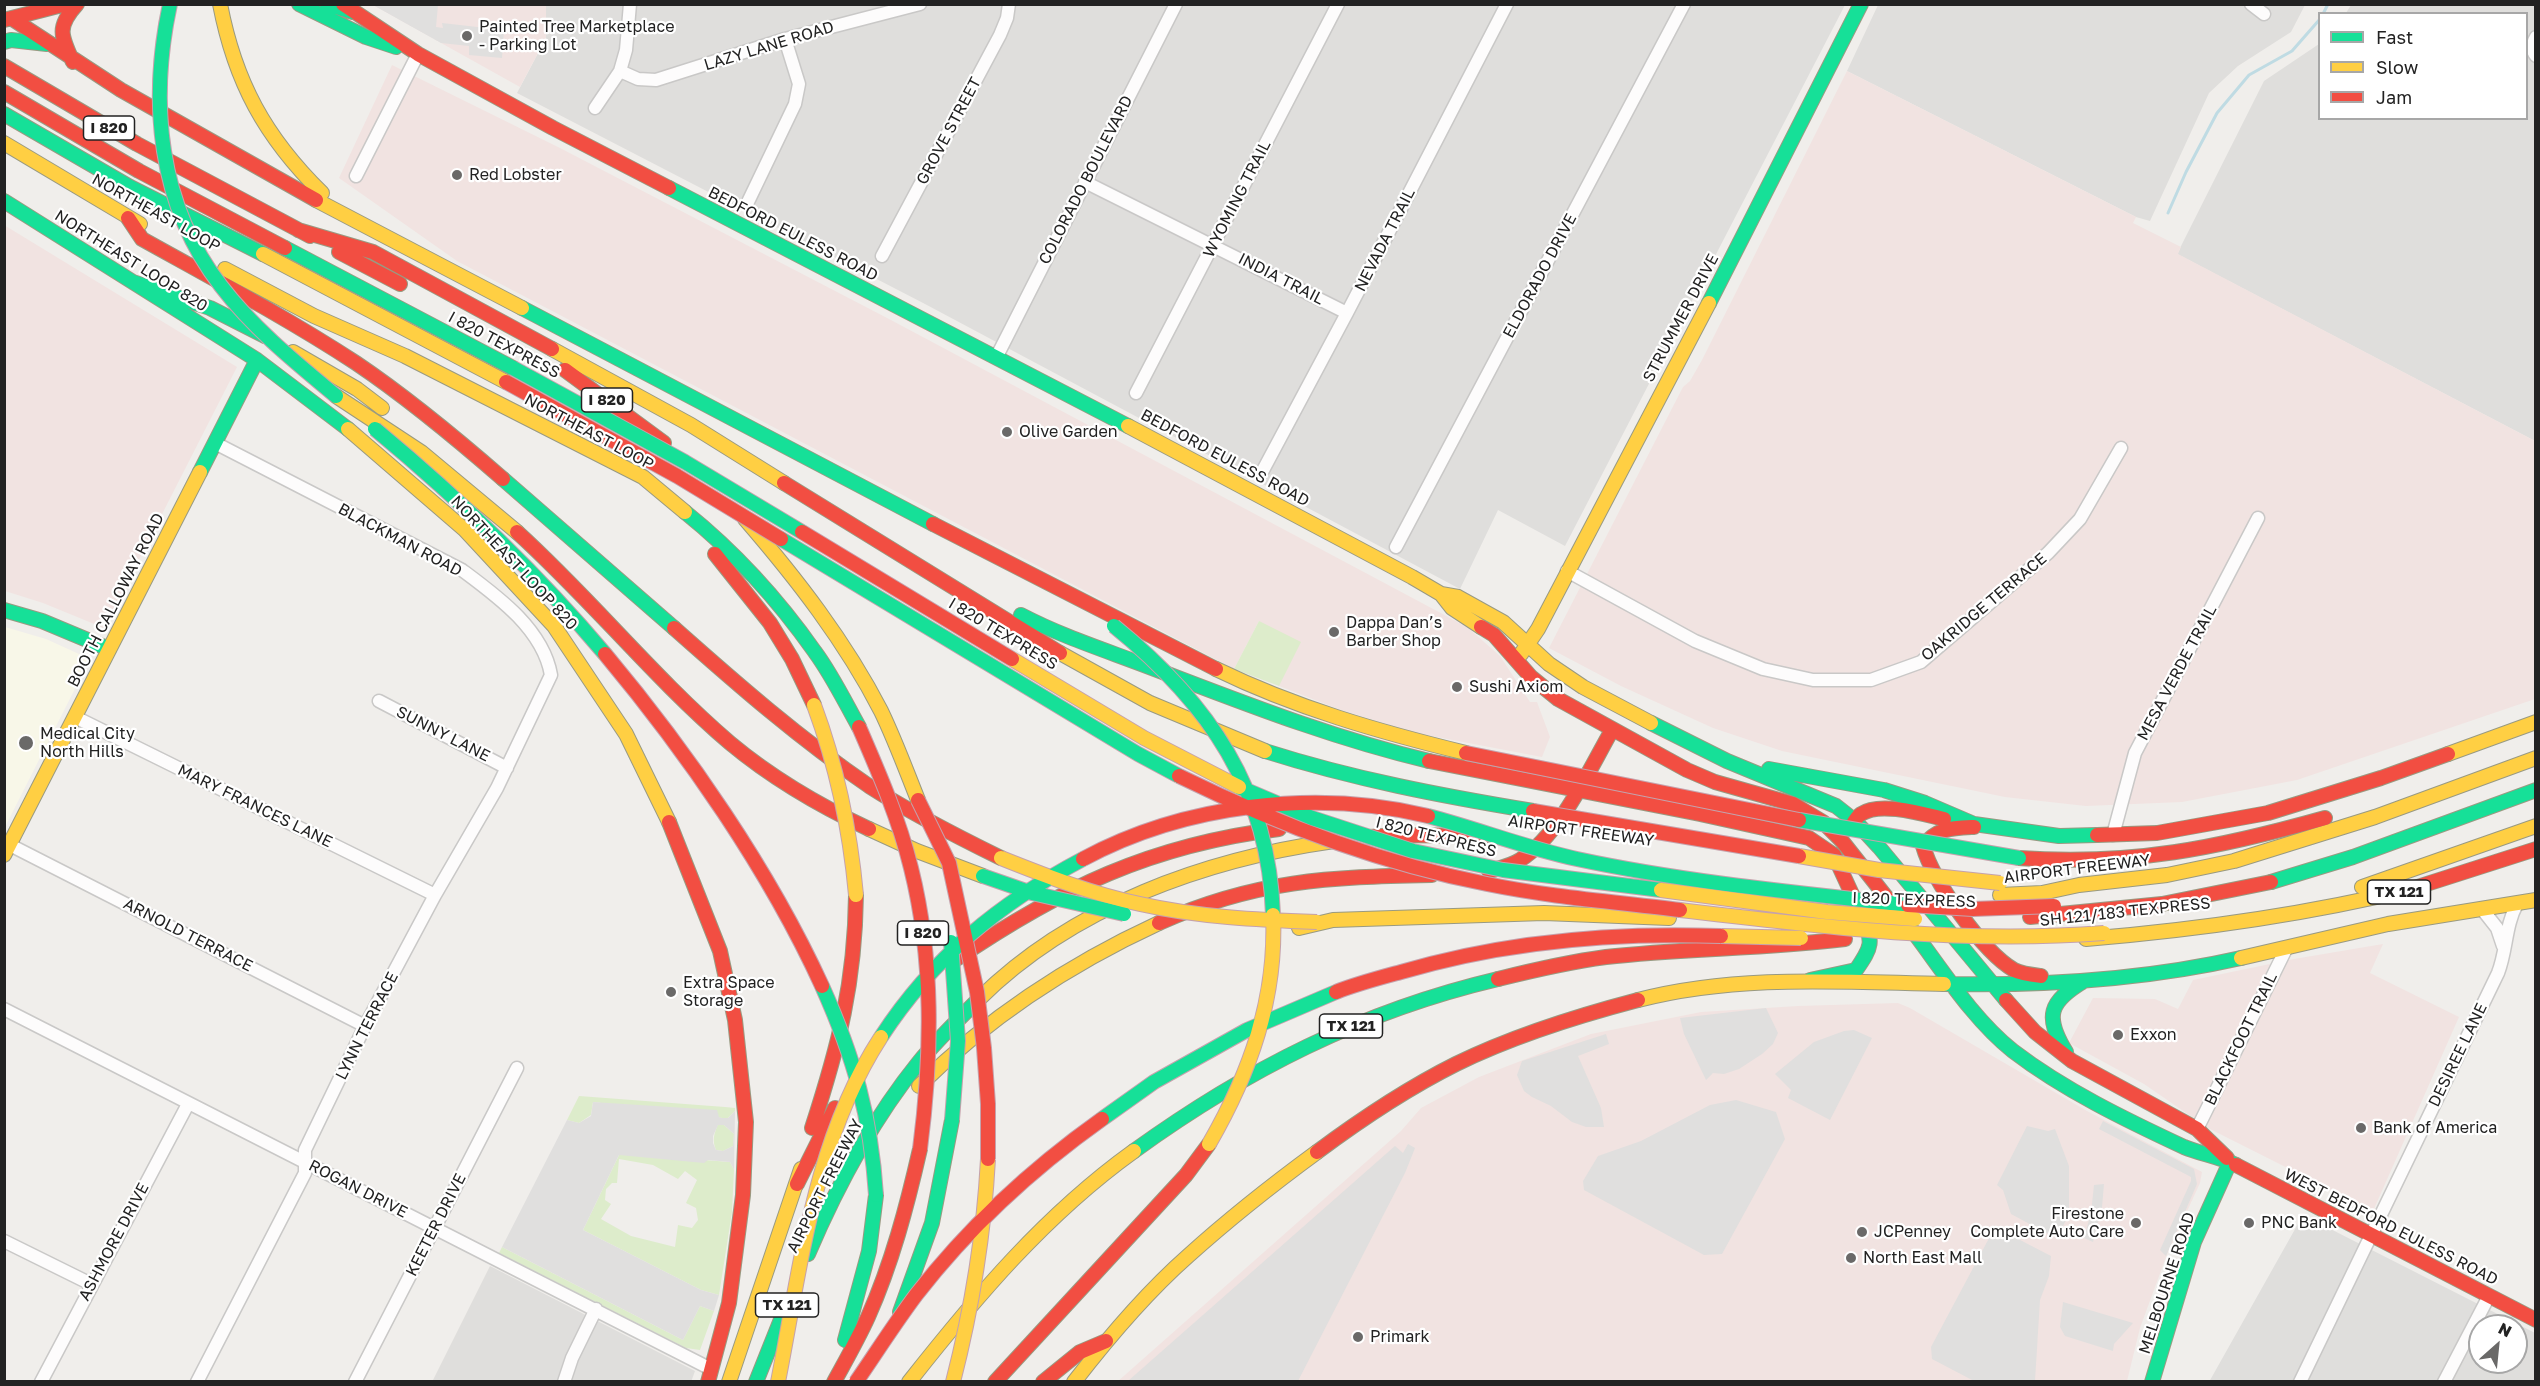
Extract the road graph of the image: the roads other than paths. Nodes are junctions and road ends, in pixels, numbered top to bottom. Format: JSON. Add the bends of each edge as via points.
{"nodes":[{"id":1,"x":66,"y":4,"type":"edge"},
{"id":2,"x":77,"y":4,"type":"edge"},
{"id":3,"x":170,"y":4,"type":"edge"},
{"id":4,"x":220,"y":4,"type":"edge"},
{"id":5,"x":299,"y":4,"type":"edge"},
{"id":6,"x":327,"y":4,"type":"edge"},
{"id":7,"x":630,"y":4,"type":"edge"},
{"id":8,"x":920,"y":4,"type":"edge"},
{"id":9,"x":1009,"y":4,"type":"edge"},
{"id":10,"x":1176,"y":4,"type":"edge"},
{"id":11,"x":1338,"y":4,"type":"edge"},
{"id":12,"x":1506,"y":4,"type":"edge"},
{"id":13,"x":1684,"y":4,"type":"edge"},
{"id":14,"x":1861,"y":4,"type":"edge"},
{"id":15,"x":2252,"y":4,"type":"edge"},
{"id":16,"x":348,"y":8,"type":"edge"},
{"id":17,"x":2264,"y":14,"type":"dead end"},
{"id":18,"x":7,"y":18,"type":"edge"},
{"id":19,"x":2535,"y":37,"type":"edge"},
{"id":20,"x":785,"y":39,"type":"junction"},
{"id":21,"x":4,"y":42,"type":"edge"},
{"id":22,"x":47,"y":44,"type":"junction"},
{"id":23,"x":418,"y":54,"type":"junction"},
{"id":24,"x":2535,"y":56,"type":"edge"},
{"id":25,"x":73,"y":62,"type":"junction"},
{"id":26,"x":4,"y":66,"type":"edge"},
{"id":27,"x":620,"y":71,"type":"junction"},
{"id":28,"x":4,"y":92,"type":"edge"},
{"id":29,"x":595,"y":108,"type":"dead end"},
{"id":30,"x":4,"y":114,"type":"edge"},
{"id":31,"x":4,"y":143,"type":"edge"},
{"id":32,"x":356,"y":176,"type":"dead end"},
{"id":33,"x":1085,"y":182,"type":"junction"},
{"id":34,"x":4,"y":201,"type":"edge"},
{"id":35,"x":747,"y":204,"type":"dead end"},
{"id":36,"x":348,"y":216,"type":"junction"},
{"id":37,"x":128,"y":218,"type":"junction"},
{"id":38,"x":298,"y":230,"type":"junction"},
{"id":39,"x":1214,"y":244,"type":"junction"},
{"id":40,"x":882,"y":256,"type":"dead end"},
{"id":41,"x":133,"y":282,"type":"junction"},
{"id":42,"x":412,"y":290,"type":"dead end"},
{"id":43,"x":1347,"y":313,"type":"junction"},
{"id":44,"x":474,"y":323,"type":"dead end"},
{"id":45,"x":997,"y":356,"type":"junction"},
{"id":46,"x":257,"y":360,"type":"junction"},
{"id":47,"x":1136,"y":393,"type":"dead end"},
{"id":48,"x":336,"y":396,"type":"junction"},
{"id":49,"x":214,"y":443,"type":"junction"},
{"id":50,"x":2121,"y":448,"type":"dead end"},
{"id":51,"x":455,"y":462,"type":"dead end"},
{"id":52,"x":1261,"y":474,"type":"dead end"},
{"id":53,"x":643,"y":477,"type":"junction"},
{"id":54,"x":508,"y":502,"type":"dead end"},
{"id":55,"x":2258,"y":518,"type":"dead end"},
{"id":56,"x":1396,"y":547,"type":"dead end"},
{"id":57,"x":1567,"y":571,"type":"junction"},
{"id":58,"x":928,"y":574,"type":"junction"},
{"id":59,"x":620,"y":580,"type":"junction"},
{"id":60,"x":1441,"y":594,"type":"junction"},
{"id":61,"x":1081,"y":602,"type":"junction"},
{"id":62,"x":4,"y":610,"type":"edge"},
{"id":63,"x":1528,"y":646,"type":"junction"},
{"id":64,"x":109,"y":649,"type":"junction"},
{"id":65,"x":1517,"y":659,"type":"junction"},
{"id":66,"x":551,"y":675,"type":"joint"},
{"id":67,"x":379,"y":701,"type":"dead end"},
{"id":68,"x":1629,"y":712,"type":"junction"},
{"id":69,"x":75,"y":717,"type":"junction"},
{"id":70,"x":2535,"y":722,"type":"edge"},
{"id":71,"x":1612,"y":730,"type":"junction"},
{"id":72,"x":2535,"y":758,"type":"edge"},
{"id":73,"x":1727,"y":761,"type":"junction"},
{"id":74,"x":507,"y":768,"type":"junction"},
{"id":75,"x":1575,"y":789,"type":"junction"},
{"id":76,"x":2535,"y":790,"type":"edge"},
{"id":77,"x":918,"y":800,"type":"junction"},
{"id":78,"x":2375,"y":817,"type":"junction"},
{"id":79,"x":1855,"y":821,"type":"junction"},
{"id":80,"x":1970,"y":824,"type":"junction"},
{"id":81,"x":2535,"y":826,"type":"edge"},
{"id":82,"x":1990,"y":827,"type":"junction"},
{"id":83,"x":1394,"y":835,"type":"junction"},
{"id":84,"x":2113,"y":835,"type":"junction"},
{"id":85,"x":1842,"y":841,"type":"junction"},
{"id":86,"x":2535,"y":849,"type":"edge"},
{"id":87,"x":7,"y":850,"type":"edge"},
{"id":88,"x":1625,"y":854,"type":"dead end"},
{"id":89,"x":2513,"y":856,"type":"junction"},
{"id":90,"x":2535,"y":861,"type":"edge"},
{"id":91,"x":1827,"y":882,"type":"dead end"},
{"id":92,"x":2000,"y":889,"type":"junction"},
{"id":93,"x":435,"y":895,"type":"junction"},
{"id":94,"x":2535,"y":900,"type":"edge"},
{"id":95,"x":2517,"y":904,"type":"junction"},
{"id":96,"x":2482,"y":909,"type":"junction"},
{"id":97,"x":2077,"y":914,"type":"junction"},
{"id":98,"x":1317,"y":922,"type":"junction"},
{"id":99,"x":1883,"y":934,"type":"junction"},
{"id":100,"x":1845,"y":939,"type":"junction"},
{"id":101,"x":2286,"y":949,"type":"junction"},
{"id":102,"x":2505,"y":956,"type":"junction"},
{"id":103,"x":1946,"y":973,"type":"joint"},
{"id":104,"x":2088,"y":979,"type":"junction"},
{"id":105,"x":1810,"y":980,"type":"junction"},
{"id":106,"x":1954,"y":985,"type":"junction"},
{"id":107,"x":1993,"y":985,"type":"junction"},
{"id":108,"x":4,"y":1010,"type":"edge"},
{"id":109,"x":365,"y":1026,"type":"junction"},
{"id":110,"x":2072,"y":1061,"type":"junction"},
{"id":111,"x":517,"y":1068,"type":"dead end"},
{"id":112,"x":188,"y":1104,"type":"junction"},
{"id":113,"x":2197,"y":1129,"type":"junction"},
{"id":114,"x":2230,"y":1162,"type":"junction"},
{"id":115,"x":304,"y":1163,"type":"junction"},
{"id":116,"x":797,"y":1184,"type":"junction"},
{"id":117,"x":434,"y":1228,"type":"junction"},
{"id":118,"x":2371,"y":1233,"type":"junction"},
{"id":119,"x":4,"y":1240,"type":"edge"},
{"id":120,"x":811,"y":1247,"type":"junction"},
{"id":121,"x":92,"y":1284,"type":"junction"},
{"id":122,"x":2489,"y":1296,"type":"junction"},
{"id":123,"x":596,"y":1309,"type":"junction"},
{"id":124,"x":2535,"y":1320,"type":"edge"},
{"id":125,"x":1106,"y":1341,"type":"junction"},
{"id":126,"x":710,"y":1375,"type":"edge"},
{"id":127,"x":41,"y":1382,"type":"edge"},
{"id":128,"x":197,"y":1382,"type":"edge"},
{"id":129,"x":355,"y":1382,"type":"edge"},
{"id":130,"x":564,"y":1382,"type":"edge"},
{"id":131,"x":729,"y":1382,"type":"edge"},
{"id":132,"x":756,"y":1382,"type":"edge"},
{"id":133,"x":778,"y":1382,"type":"edge"},
{"id":134,"x":833,"y":1382,"type":"edge"},
{"id":135,"x":855,"y":1382,"type":"edge"},
{"id":136,"x":868,"y":1382,"type":"edge"},
{"id":137,"x":909,"y":1382,"type":"edge"},
{"id":138,"x":953,"y":1382,"type":"edge"},
{"id":139,"x":995,"y":1382,"type":"edge"},
{"id":140,"x":1043,"y":1382,"type":"edge"},
{"id":141,"x":1074,"y":1382,"type":"edge"},
{"id":142,"x":2152,"y":1382,"type":"edge"},
{"id":143,"x":2300,"y":1382,"type":"edge"},
{"id":144,"x":2444,"y":1382,"type":"edge"}],
"edges":[{"from":1,"to":18,"type":"main road"},
{"from":2,"to":25,"type":"main road","via":[[60,25]]},
{"from":3,"to":48,"type":"main road","bridge":true,"via":[[160,48],[157,88],[161,133],[176,202],[207,267],[230,296],[284,352]]},
{"from":4,"to":36,"type":"main road","via":[[224,33],[239,81],[265,130],[306,179]]},
{"from":5,"to":23,"type":"main road","name":"BEDFORD EULESS ROAD","via":[[366,37]]},
{"from":6,"to":16,"type":"main road","name":"BEDFORD EULESS ROAD"},
{"from":7,"to":27,"type":"street"},
{"from":8,"to":20,"type":"street","name":"LAZY LANE ROAD"},
{"from":9,"to":40,"type":"street","name":"GROVE STREET","via":[[1000,35]]},
{"from":10,"to":33,"type":"street","name":"COLORADO BOULEVARD"},
{"from":11,"to":39,"type":"street","name":"WYOMING TRAIL"},
{"from":12,"to":43,"type":"street","name":"NEVADA TRAIL"},
{"from":13,"to":56,"type":"street","name":"ELDORADO DRIVE"},
{"from":14,"to":57,"type":"main road","name":"STRUMMER DRIVE","via":[[1764,198]]},
{"from":15,"to":17,"type":"street"},
{"from":16,"to":23,"type":"main road","name":"BEDFORD EULESS ROAD"},
{"from":18,"to":22,"type":"main road"},
{"from":19,"to":24,"type":"street"},
{"from":20,"to":27,"type":"street","name":"LAZY LANE ROAD","via":[[656,80],[638,79]]},
{"from":20,"to":35,"type":"street","via":[[799,84],[795,104]]},
{"from":21,"to":22,"type":"main road"},
{"from":22,"to":25,"type":"main road"},
{"from":23,"to":32,"type":"street"},
{"from":23,"to":45,"type":"main road","name":"BEDFORD EULESS ROAD","via":[[667,188]]},
{"from":25,"to":36,"type":"main road"},
{"from":26,"to":38,"type":"main road","number":"I 820","via":[[137,144]]},
{"from":27,"to":29,"type":"street"},
{"from":28,"to":97,"type":"main road","name":"I 820 TEXPRESS","bridge":true,"via":[[139,171],[685,462],[1144,738],[1258,797],[1384,842],[1462,863],[1645,890],[1873,917],[2001,919]]},
{"from":30,"to":99,"type":"main road","name":"I 820 TEXPRESS","bridge":true,"via":[[130,187],[269,256],[677,476],[1138,754],[1189,782],[1311,836],[1409,866],[1502,887]]},
{"from":31,"to":37,"type":"main road","name":"NORTHEAST LOOP","number":"I 820"},
{"from":33,"to":39,"type":"street","name":"INDIA TRAIL"},
{"from":33,"to":45,"type":"street","name":"COLORADO BOULEVARD"},
{"from":34,"to":41,"type":"main road","name":"NORTHEAST LOOP 820"},
{"from":36,"to":61,"type":"main road"},
{"from":37,"to":53,"type":"main road","name":"NORTHEAST LOOP","number":"I 820","via":[[314,316],[405,356]]},
{"from":37,"to":59,"type":"main road","via":[[142,240],[305,331],[422,411]]},
{"from":38,"to":42,"type":"main road"},
{"from":38,"to":58,"type":"main road","via":[[373,252],[670,414]]},
{"from":39,"to":43,"type":"street","name":"INDIA TRAIL"},
{"from":39,"to":47,"type":"street","name":"WYOMING TRAIL"},
{"from":41,"to":46,"type":"main road","name":"NORTHEAST LOOP 820"},
{"from":41,"to":51,"type":"main road","via":[[210,308],[264,336],[357,389]]},
{"from":43,"to":52,"type":"street","name":"NEVADA TRAIL"},
{"from":44,"to":77,"type":"main road","name":"NORTHEAST LOOP","number":"I 820","via":[[567,372],[671,448],[721,493],[817,606],[875,700]]},
{"from":45,"to":60,"type":"main road","name":"BEDFORD EULESS ROAD"},
{"from":46,"to":49,"type":"main road","name":"BOOTH CALLOWAY ROAD"},
{"from":46,"to":126,"type":"main road","name":"NORTHEAST LOOP 820","via":[[335,418],[435,502],[554,626],[626,734],[677,837],[720,951],[735,1020],[746,1122],[737,1251],[729,1303]]},
{"from":48,"to":98,"type":"main road","bridge":true,"via":[[381,422],[467,488],[549,562],[666,684],[725,737],[783,781],[835,813],[925,856],[1082,906],[1138,917],[1271,930],[1292,931]]},
{"from":48,"to":134,"type":"main road","bridge":true,"via":[[458,497],[578,621],[646,703],[709,791],[766,882],[814,971],[852,1060],[867,1112],[876,1195],[869,1258]]},
{"from":49,"to":64,"type":"main road","name":"BOOTH CALLOWAY ROAD"},
{"from":49,"to":66,"type":"street","name":"BLACKMAN ROAD","via":[[462,570],[517,616],[543,648]]},
{"from":50,"to":57,"type":"street","name":"OAKRIDGE TERRACE","via":[[2080,519],[2048,553],[1921,662],[1871,680],[1813,680],[1763,669],[1695,640]]},
{"from":53,"to":116,"type":"main road","bridge":true,"via":[[715,554],[770,623],[814,705],[844,798],[853,845],[856,896],[853,971],[837,1051]]},
{"from":53,"to":134,"type":"main road","name":"NORTHEAST LOOP","number":"I 820","bridge":true,"via":[[724,543],[761,581],[816,653],[859,727],[881,776],[900,831],[921,920],[930,1030],[920,1149],[894,1253],[871,1310]]},
{"from":54,"to":59,"type":"main road"},
{"from":55,"to":84,"type":"street","name":"MESA VERDE TRAIL","via":[[2135,753]]},
{"from":57,"to":63,"type":"main road","name":"STRUMMER DRIVE"},
{"from":58,"to":75,"type":"main road","via":[[949,576],[1036,624],[1302,725],[1454,767]]},
{"from":58,"to":92,"type":"main road","bridge":true,"via":[[1150,703],[1254,747],[1365,780]]},
{"from":59,"to":98,"type":"main road","bridge":true,"via":[[816,748],[913,814],[1001,858],[1067,884],[1157,908],[1255,920]]},
{"from":60,"to":63,"type":"main road","name":"WEST BEDFORD EULESS ROAD","via":[[1458,597],[1503,622]]},
{"from":60,"to":65,"type":"main road","name":"BEDFORD EULESS ROAD","via":[[1452,608],[1494,635]]},
{"from":61,"to":78,"type":"main road","bridge":true,"via":[[1228,675],[1368,729],[1751,812],[1950,848],[2084,862],[2157,857],[2253,838],[2338,814]]},
{"from":61,"to":139,"type":"main road","bridge":true,"via":[[1141,647],[1180,685],[1225,747],[1253,802],[1264,842],[1273,906],[1272,968],[1251,1062],[1237,1096],[1209,1144],[1186,1175]]},
{"from":62,"to":64,"type":"main road"},
{"from":63,"to":65,"type":"main road","name":"STRUMMER DRIVE"},
{"from":63,"to":68,"type":"main road","name":"WEST BEDFORD EULESS ROAD","via":[[1584,687]]},
{"from":64,"to":69,"type":"main road","name":"BOOTH CALLOWAY ROAD"},
{"from":65,"to":71,"type":"main road","name":"BEDFORD EULESS ROAD","via":[[1531,677],[1558,699]]},
{"from":66,"to":74,"type":"street","name":"LYNN TERRACE"},
{"from":67,"to":74,"type":"street","name":"SUNNY LANE"},
{"from":68,"to":71,"type":"main road"},
{"from":68,"to":73,"type":"main road","name":"WEST BEDFORD EULESS ROAD"},
{"from":69,"to":87,"type":"main road","name":"BOOTH CALLOWAY ROAD"},
{"from":69,"to":93,"type":"street","name":"MARY FRANCES LANE"},
{"from":70,"to":84,"type":"main road","name":"AIRPORT FREEWAY","via":[[2381,778],[2268,813],[2157,833]]},
{"from":71,"to":75,"type":"main road"},
{"from":71,"to":85,"type":"main road","name":"BEDFORD EULESS ROAD","via":[[1687,771],[1793,804],[1823,822]]},
{"from":72,"to":78,"type":"main road","name":"AIRPORT FREEWAY"},
{"from":73,"to":79,"type":"main road","name":"WEST BEDFORD EULESS ROAD","via":[[1836,806]]},
{"from":73,"to":80,"type":"main road","name":"AIRPORT FREEWAY","via":[[1884,790]]},
{"from":74,"to":93,"type":"street","name":"LYNN TERRACE"},
{"from":75,"to":105,"type":"main road","via":[[1809,838],[1834,855],[1871,936],[1868,954],[1856,970]]},
{"from":75,"to":120,"type":"main road","via":[[1551,830],[1522,858],[1503,868],[1478,873],[1342,877],[1263,887],[1185,911],[1070,968],[972,1035],[915,1090],[866,1161],[822,1241]]},
{"from":76,"to":97,"type":"main road","name":"SH 121/183 TEXPRESS","via":[[2291,876],[2176,902]]},
{"from":77,"to":136,"type":"main road","number":"I 820","bridge":true,"via":[[933,848],[954,958],[958,1041],[952,1120],[922,1254],[908,1295]]},
{"from":77,"to":138,"type":"main road","bridge":true,"via":[[945,853],[969,947],[984,1041],[990,1139],[980,1266]]},
{"from":78,"to":92,"type":"main road","name":"AIRPORT FREEWAY","via":[[2234,861],[2167,875]]},
{"from":79,"to":80,"type":"main road","via":[[1871,809],[1884,808]]},
{"from":79,"to":85,"type":"main road"},
{"from":79,"to":107,"type":"main road","name":"WEST BEDFORD EULESS ROAD"},
{"from":80,"to":82,"type":"main road","name":"AIRPORT FREEWAY"},
{"from":81,"to":99,"type":"main road","name":"SH 121/183 TEXPRESS","bridge":true,"via":[[2347,891],[2272,910],[2179,926],[2022,938]]},
{"from":82,"to":84,"type":"main road","name":"AIRPORT FREEWAY","via":[[2059,836]]},
{"from":82,"to":104,"type":"main road","via":[[1940,829],[1929,837],[1923,846],[1924,856],[1945,892],[1994,953],[2013,969],[2032,975]]},
{"from":83,"to":88,"type":"main road","name":"AIRPORT FREEWAY","number":"TX 121","via":[[1518,837]]},
{"from":83,"to":116,"type":"main road","via":[[1335,824],[1216,837],[1139,860],[1039,905],[955,960],[891,1026],[839,1099]]},
{"from":83,"to":120,"type":"main road","name":"AIRPORT FREEWAY","number":"TX 121","via":[[1305,844],[1200,871],[1086,921],[1035,953],[989,990],[917,1064],[858,1148]]},
{"from":85,"to":103,"type":"main road","name":"BEDFORD EULESS ROAD"},
{"from":86,"to":89,"type":"main road","number":"TX 121"},
{"from":87,"to":109,"type":"street","name":"ARNOLD TERRACE"},
{"from":89,"to":90,"type":"main road"},
{"from":89,"to":100,"type":"main road","number":"TX 121","via":[[2430,884],[2281,917],[2150,934],[2034,943]]},
{"from":91,"to":92,"type":"main road","name":"AIRPORT FREEWAY","via":[[1956,895]]},
{"from":93,"to":109,"type":"street","name":"LYNN TERRACE"},
{"from":94,"to":95,"type":"main road"},
{"from":95,"to":96,"type":"main road"},
{"from":95,"to":102,"type":"street","name":"DESIREE LANE","via":[[2510,917]]},
{"from":96,"to":101,"type":"main road","via":[[2388,924]]},
{"from":96,"to":102,"type":"street","via":[[2498,928]]},
{"from":97,"to":133,"type":"main road","bridge":true,"via":[[2054,906],[1961,909],[1914,905],[1630,869],[1522,845],[1427,815],[1370,805],[1305,802],[1218,812],[1167,824],[1111,844],[1043,879],[985,921],[947,956],[889,1024],[854,1086],[820,1172]]},
{"from":98,"to":100,"type":"main road","via":[[1544,913],[1695,919]]},
{"from":99,"to":135,"type":"main road","bridge":true,"via":[[1814,938],[1603,935],[1503,946],[1330,994],[1247,1030],[1183,1064],[1108,1113],[1001,1200],[933,1274]]},
{"from":100,"to":137,"type":"main road","number":"TX 121","via":[[1555,965],[1432,996],[1288,1054],[1179,1116],[1089,1185],[999,1272]]},
{"from":101,"to":104,"type":"main road","via":[[2151,975]]},
{"from":101,"to":113,"type":"street","name":"BLACKFOOT TRAIL"},
{"from":102,"to":118,"type":"street","name":"DESIREE LANE"},
{"from":103,"to":106,"type":"main road","name":"WEST BEDFORD EULESS ROAD"},
{"from":104,"to":107,"type":"main road"},
{"from":104,"to":110,"type":"main road","via":[[2059,998],[2054,1006],[2056,1033]]},
{"from":105,"to":106,"type":"main road"},
{"from":105,"to":125,"type":"main road","via":[[1752,982],[1664,993],[1592,1012],[1456,1064],[1333,1140],[1258,1196],[1186,1257]]},
{"from":106,"to":107,"type":"main road"},
{"from":106,"to":114,"type":"main road","name":"WEST BEDFORD EULESS ROAD","via":[[1993,1033],[2043,1072],[2187,1148]]},
{"from":107,"to":110,"type":"main road","name":"WEST BEDFORD EULESS ROAD","via":[[2035,1032]]},
{"from":108,"to":112,"type":"street","name":"ROGAN DRIVE"},
{"from":109,"to":115,"type":"street","name":"LYNN TERRACE","via":[[305,1150]]},
{"from":110,"to":113,"type":"main road","name":"WEST BEDFORD EULESS ROAD"},
{"from":111,"to":117,"type":"street","name":"KEETER DRIVE"},
{"from":112,"to":115,"type":"street","name":"ROGAN DRIVE"},
{"from":112,"to":121,"type":"street","name":"ASHMORE DRIVE"},
{"from":113,"to":114,"type":"main road","name":"WEST BEDFORD EULESS ROAD"},
{"from":114,"to":118,"type":"main road","name":"WEST BEDFORD EULESS ROAD"},
{"from":114,"to":142,"type":"main road","name":"MELBOURNE ROAD","via":[[2194,1242]]},
{"from":115,"to":117,"type":"street","name":"ROGAN DRIVE"},
{"from":115,"to":128,"type":"street","name":"LYNN TERRACE","via":[[304,1173]]},
{"from":116,"to":131,"type":"main road"},
{"from":117,"to":123,"type":"street","name":"ROGAN DRIVE"},
{"from":117,"to":129,"type":"street","name":"KEETER DRIVE"},
{"from":118,"to":122,"type":"main road","name":"WEST BEDFORD EULESS ROAD"},
{"from":118,"to":143,"type":"street","name":"DESIREE LANE"},
{"from":119,"to":121,"type":"street"},
{"from":120,"to":132,"type":"main road","name":"AIRPORT FREEWAY","number":"TX 121"},
{"from":121,"to":127,"type":"street","name":"ASHMORE DRIVE"},
{"from":122,"to":124,"type":"main road","name":"WEST BEDFORD EULESS ROAD"},
{"from":122,"to":144,"type":"street"},
{"from":123,"to":126,"type":"street","name":"ROGAN DRIVE"},
{"from":123,"to":130,"type":"street"},
{"from":125,"to":140,"type":"main road","via":[[1080,1352]]},
{"from":125,"to":141,"type":"main road"}]}
